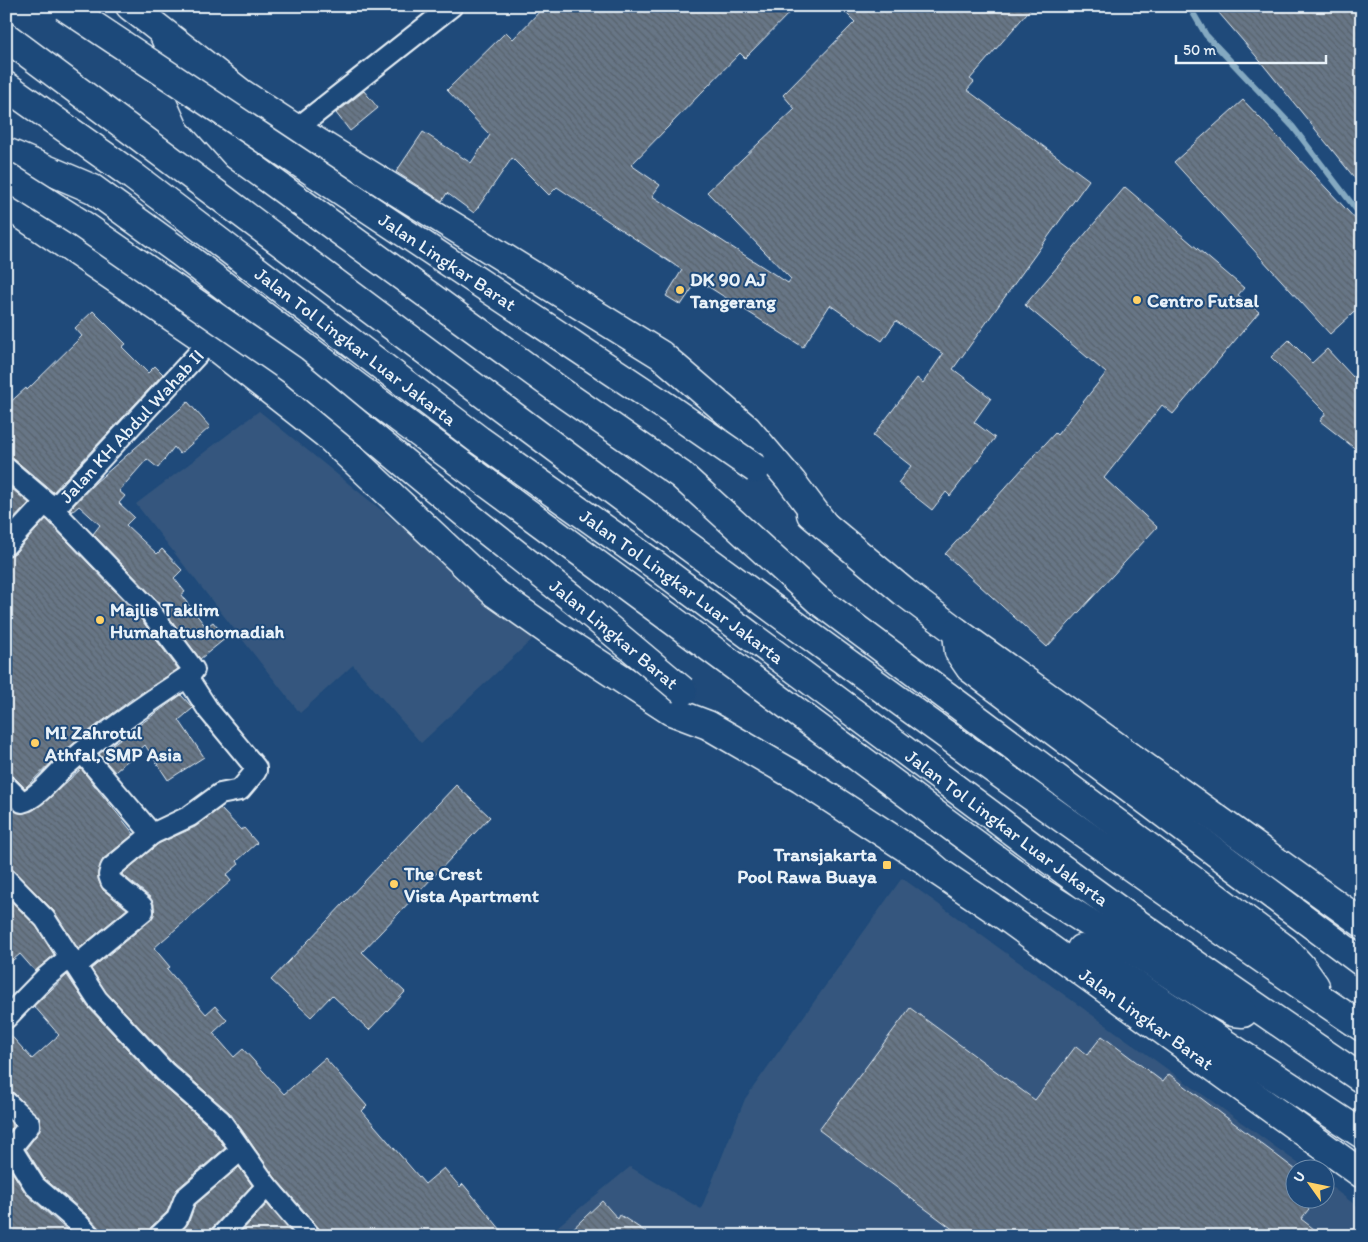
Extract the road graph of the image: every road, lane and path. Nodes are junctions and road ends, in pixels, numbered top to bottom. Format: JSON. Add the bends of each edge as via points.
{"nodes":[{"id":1,"x":64,"y":6,"type":"edge"},
{"id":2,"x":130,"y":6,"type":"edge"},
{"id":3,"x":452,"y":6,"type":"edge"},
{"id":4,"x":163,"y":33,"type":"junction"},
{"id":5,"x":6,"y":37,"type":"edge"},
{"id":6,"x":6,"y":86,"type":"edge"},
{"id":7,"x":296,"y":129,"type":"junction"},
{"id":8,"x":6,"y":152,"type":"edge"},
{"id":9,"x":58,"y":174,"type":"junction"},
{"id":10,"x":6,"y":177,"type":"edge"},
{"id":11,"x":6,"y":204,"type":"edge"},
{"id":12,"x":209,"y":342,"type":"junction"},
{"id":13,"x":6,"y":468,"type":"edge"},
{"id":14,"x":50,"y":506,"type":"junction"},
{"id":15,"x":825,"y":526,"type":"junction"},
{"id":16,"x":6,"y":545,"type":"edge"},
{"id":17,"x":958,"y":640,"type":"junction"},
{"id":18,"x":187,"y":677,"type":"junction"},
{"id":19,"x":708,"y":725,"type":"junction"},
{"id":20,"x":82,"y":752,"type":"junction"},
{"id":21,"x":6,"y":786,"type":"edge"},
{"id":22,"x":152,"y":834,"type":"junction"},
{"id":23,"x":930,"y":864,"type":"junction"},
{"id":24,"x":6,"y":879,"type":"edge"},
{"id":25,"x":1362,"y":923,"type":"edge"},
{"id":26,"x":73,"y":961,"type":"junction"},
{"id":27,"x":1362,"y":962,"type":"edge"},
{"id":28,"x":1327,"y":1003,"type":"junction"},
{"id":29,"x":1259,"y":1009,"type":"junction"},
{"id":30,"x":6,"y":1018,"type":"edge"},
{"id":31,"x":1362,"y":1027,"type":"edge"},
{"id":32,"x":1362,"y":1079,"type":"edge"},
{"id":33,"x":6,"y":1102,"type":"edge"},
{"id":34,"x":1362,"y":1134,"type":"edge"},
{"id":35,"x":241,"y":1150,"type":"junction"},
{"id":36,"x":1362,"y":1174,"type":"edge"},
{"id":37,"x":266,"y":1186,"type":"junction"},
{"id":38,"x":90,"y":1236,"type":"edge"},
{"id":39,"x":159,"y":1236,"type":"edge"},
{"id":40,"x":221,"y":1236,"type":"edge"},
{"id":41,"x":310,"y":1236,"type":"edge"}],
"edges":[{"from":1,"to":15,"type":"main road","name":"Jalan Lingkar Barat","bridge":true,"via":[[668,408],[756,469]]},
{"from":2,"to":4,"type":"main road","name":"Jalan Lingkar Barat"},
{"from":3,"to":7,"type":"street"},
{"from":4,"to":7,"type":"main road","name":"Jalan Lingkar Barat","via":[[241,93]]},
{"from":4,"to":28,"type":"main road","via":[[200,115],[236,155],[564,394],[681,475],[818,600],[1285,949]]},
{"from":5,"to":28,"type":"main road","name":"Jalan Tol Lingkar Luar Jakarta","via":[[816,641]]},
{"from":6,"to":29,"type":"main road","name":"Jalan Tol Lingkar Luar Jakarta","via":[[133,176],[479,440],[658,567],[1044,856]]},
{"from":7,"to":15,"type":"main road","name":"Jalan Lingkar Barat","via":[[661,355],[747,429]]},
{"from":8,"to":9,"type":"main road"},
{"from":9,"to":10,"type":"main road"},
{"from":9,"to":29,"type":"main road","via":[[93,189],[124,211],[1039,891],[1223,1007],[1244,1013]]},
{"from":10,"to":19,"type":"main road","name":"Jalan Lingkar Barat","bridge":true,"via":[[83,225],[292,370],[683,691]]},
{"from":11,"to":12,"type":"main road","name":"Jalan Lingkar Barat"},
{"from":12,"to":14,"type":"street","name":"Jalan KH Abdul Wahab II"},
{"from":12,"to":19,"type":"main road","name":"Jalan Lingkar Barat","via":[[326,434],[496,593],[671,711]]},
{"from":13,"to":14,"type":"street"},
{"from":14,"to":16,"type":"street","name":"Jalan KH Abdul Wahab II"},
{"from":14,"to":18,"type":"street","via":[[146,606],[194,670]]},
{"from":15,"to":17,"type":"main road","name":"Jalan Lingkar Barat"},
{"from":17,"to":25,"type":"main road","name":"Jalan Lingkar Barat"},
{"from":17,"to":27,"type":"main road","name":"Jalan Lingkar Barat","via":[[959,652],[970,668]]},
{"from":18,"to":20,"type":"street"},
{"from":18,"to":22,"type":"street","via":[[256,771],[240,790],[220,794],[190,816]]},
{"from":19,"to":23,"type":"main road","name":"Jalan Lingkar Barat","via":[[801,779]]},
{"from":20,"to":21,"type":"street","via":[[24,802]]},
{"from":20,"to":22,"type":"street"},
{"from":22,"to":26,"type":"street","via":[[111,868],[109,875],[111,881],[142,906],[143,911]]},
{"from":23,"to":34,"type":"main road","name":"Jalan Lingkar Barat","via":[[945,866],[982,883]]},
{"from":23,"to":36,"type":"main road","name":"Jalan Lingkar Barat"},
{"from":24,"to":26,"type":"street","via":[[45,919]]},
{"from":26,"to":30,"type":"street","via":[[46,977]]},
{"from":26,"to":35,"type":"street","via":[[97,999],[165,1072],[220,1120]]},
{"from":28,"to":31,"type":"main road","name":"Jalan Tol Lingkar Luar Jakarta"},
{"from":29,"to":32,"type":"main road","name":"Jalan Tol Lingkar Luar Jakarta"},
{"from":33,"to":38,"type":"street","via":[[29,1123],[11,1148],[35,1186]]},
{"from":35,"to":37,"type":"street"},
{"from":35,"to":39,"type":"street","via":[[185,1198],[177,1219]]},
{"from":37,"to":40,"type":"street"},
{"from":37,"to":41,"type":"street"}]}
